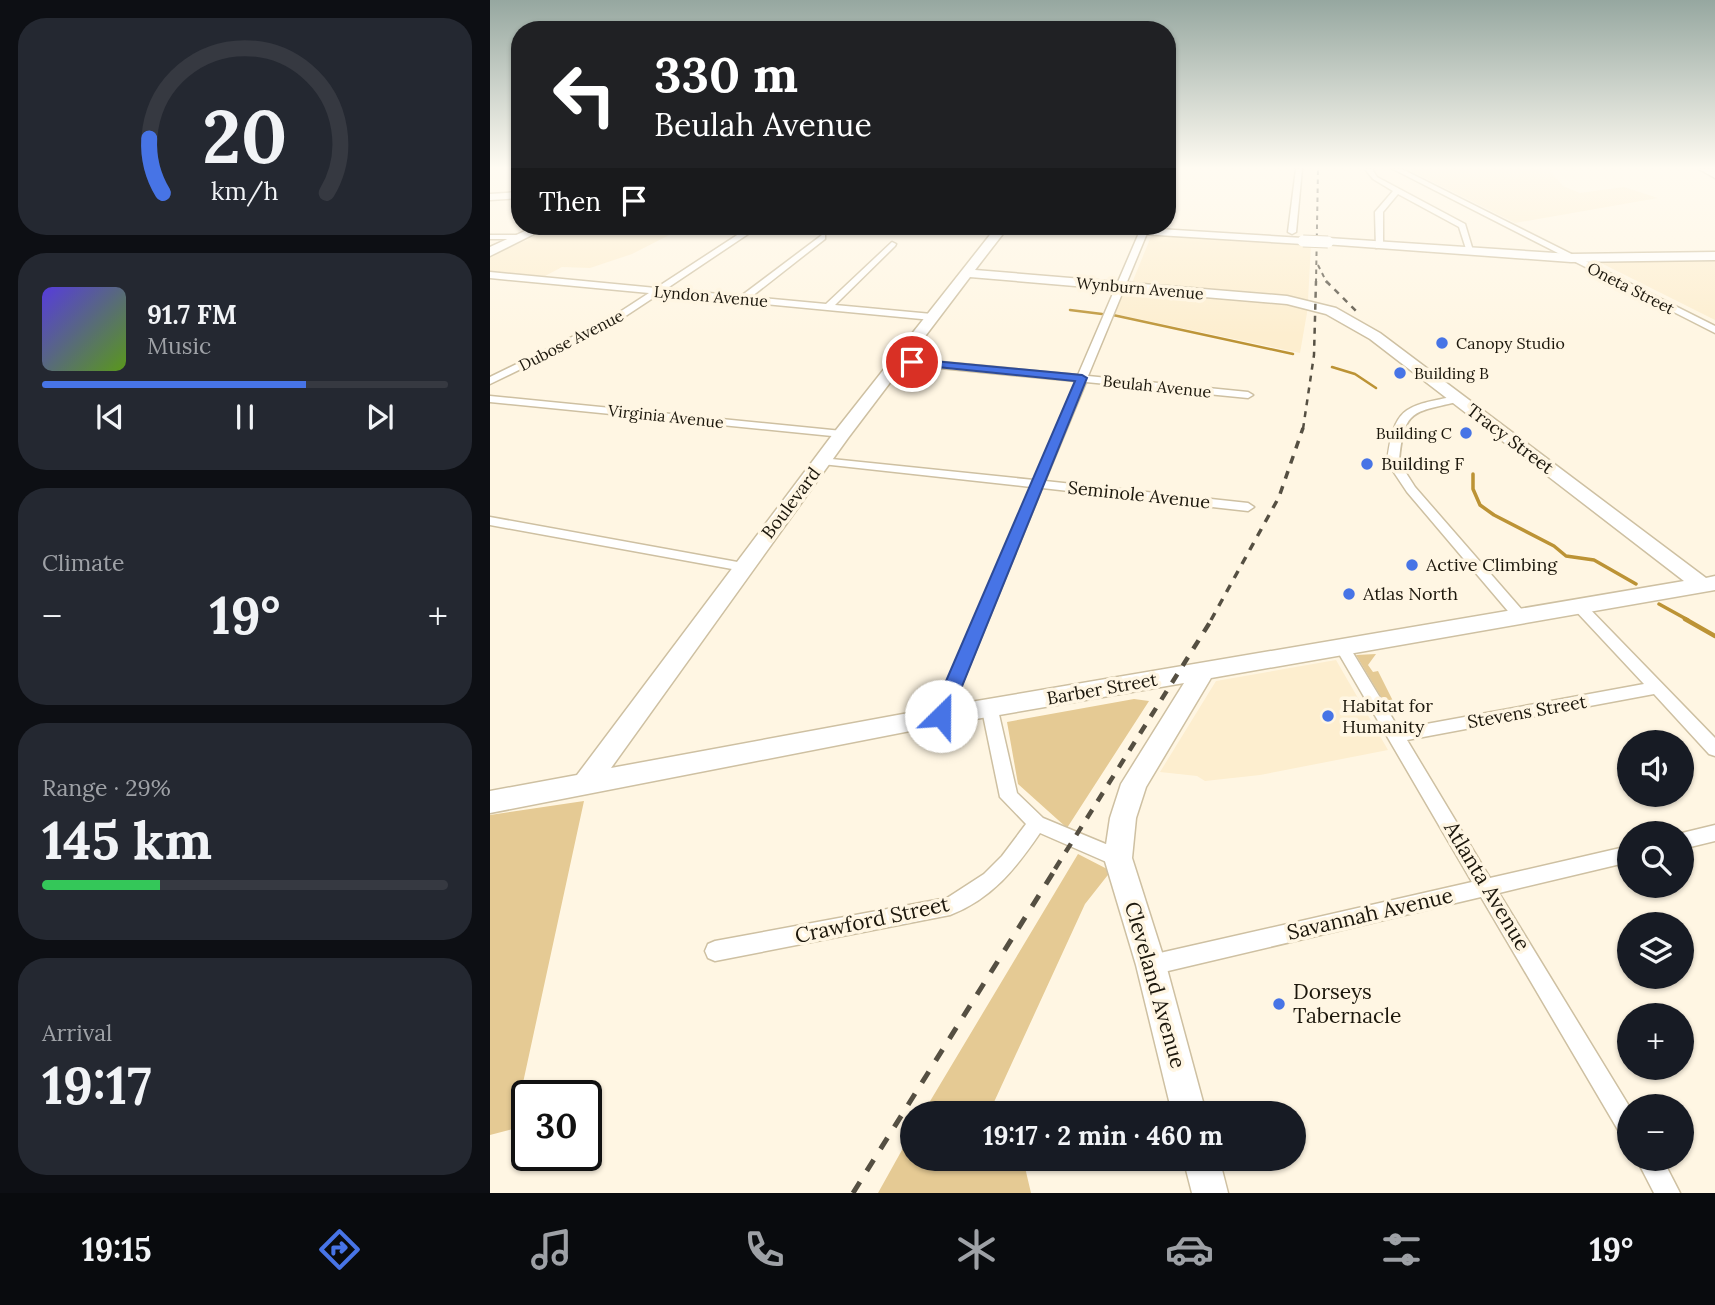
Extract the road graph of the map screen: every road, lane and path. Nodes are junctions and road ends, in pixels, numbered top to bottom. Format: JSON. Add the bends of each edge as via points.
{"nodes":[{"id":1,"x":1293,"y":225,"type":"edge"},
{"id":2,"x":1378,"y":225,"type":"edge"},
{"id":3,"x":1460,"y":225,"type":"edge"},
{"id":4,"x":1506,"y":225,"type":"edge"},
{"id":5,"x":1176,"y":231,"type":"edge"},
{"id":6,"x":1292,"y":232,"type":"dead end"},
{"id":7,"x":524,"y":235,"type":"edge"},
{"id":8,"x":742,"y":235,"type":"edge"},
{"id":9,"x":996,"y":235,"type":"edge"},
{"id":10,"x":1142,"y":235,"type":"edge"},
{"id":11,"x":490,"y":237,"type":"edge"},
{"id":12,"x":520,"y":237,"type":"junction"},
{"id":13,"x":822,"y":237,"type":"dead end"},
{"id":14,"x":892,"y":244,"type":"dead end"},
{"id":15,"x":1379,"y":246,"type":"junction"},
{"id":16,"x":490,"y":252,"type":"edge"},
{"id":17,"x":1471,"y":252,"type":"junction"},
{"id":18,"x":1715,"y":256,"type":"edge"},
{"id":19,"x":1572,"y":258,"type":"junction"},
{"id":20,"x":966,"y":273,"type":"junction"},
{"id":21,"x":490,"y":275,"type":"edge"},
{"id":22,"x":1121,"y":286,"type":"junction"},
{"id":23,"x":656,"y":291,"type":"junction"},
{"id":24,"x":743,"y":299,"type":"junction"},
{"id":25,"x":1314,"y":304,"type":"joint"},
{"id":26,"x":828,"y":307,"type":"junction"},
{"id":27,"x":932,"y":317,"type":"junction"},
{"id":28,"x":1715,"y":330,"type":"edge"},
{"id":29,"x":898,"y":361,"type":"junction"},
{"id":30,"x":1082,"y":378,"type":"junction"},
{"id":31,"x":490,"y":381,"type":"edge"},
{"id":32,"x":1248,"y":395,"type":"dead end"},
{"id":33,"x":490,"y":398,"type":"edge"},
{"id":34,"x":1457,"y":399,"type":"junction"},
{"id":35,"x":842,"y":434,"type":"junction"},
{"id":36,"x":822,"y":461,"type":"junction"},
{"id":37,"x":1038,"y":484,"type":"junction"},
{"id":38,"x":1248,"y":507,"type":"dead end"},
{"id":39,"x":490,"y":521,"type":"edge"},
{"id":40,"x":743,"y":567,"type":"junction"},
{"id":41,"x":1708,"y":583,"type":"edge"},
{"id":42,"x":1578,"y":604,"type":"junction"},
{"id":43,"x":1518,"y":614,"type":"junction"},
{"id":44,"x":1342,"y":647,"type":"junction"},
{"id":45,"x":1203,"y":672,"type":"junction"},
{"id":46,"x":1657,"y":688,"type":"junction"},
{"id":47,"x":989,"y":710,"type":"junction"},
{"id":48,"x":941,"y":716,"type":"junction"},
{"id":49,"x":1396,"y":736,"type":"junction"},
{"id":50,"x":1715,"y":749,"type":"edge"},
{"id":51,"x":584,"y":785,"type":"junction"},
{"id":52,"x":490,"y":802,"type":"edge"},
{"id":53,"x":1037,"y":823,"type":"junction"},
{"id":54,"x":1715,"y":833,"type":"edge"},
{"id":55,"x":1694,"y":838,"type":"edge"},
{"id":56,"x":1617,"y":856,"type":"edge"},
{"id":57,"x":1118,"y":858,"type":"junction"},
{"id":58,"x":1487,"y":887,"type":"junction"},
{"id":59,"x":715,"y":951,"type":"dead end"},
{"id":60,"x":1151,"y":965,"type":"junction"},
{"id":61,"x":1186,"y":1101,"type":"edge"},
{"id":62,"x":1617,"y":1107,"type":"edge"},
{"id":63,"x":1204,"y":1171,"type":"edge"},
{"id":64,"x":1655,"y":1171,"type":"edge"},
{"id":65,"x":1210,"y":1193,"type":"edge"},
{"id":66,"x":1668,"y":1193,"type":"edge"}],
"edges":[{"from":1,"to":6,"type":"street"},
{"from":2,"to":15,"type":"street"},
{"from":3,"to":17,"type":"street"},
{"from":4,"to":19,"type":"street","name":"Oneta Street"},
{"from":5,"to":15,"type":"street","bridge":true},
{"from":7,"to":12,"type":"street"},
{"from":8,"to":23,"type":"street","name":"Dubose Avenue"},
{"from":9,"to":20,"type":"street","name":"Boulevard"},
{"from":10,"to":22,"type":"street"},
{"from":11,"to":12,"type":"street"},
{"from":12,"to":16,"type":"street"},
{"from":13,"to":24,"type":"street"},
{"from":14,"to":26,"type":"street"},
{"from":15,"to":17,"type":"street"},
{"from":17,"to":19,"type":"street"},
{"from":18,"to":19,"type":"street"},
{"from":19,"to":28,"type":"street","name":"Oneta Street"},
{"from":20,"to":22,"type":"street","name":"Wynburn Avenue"},
{"from":20,"to":27,"type":"street","name":"Boulevard"},
{"from":21,"to":23,"type":"street","name":"Lyndon Avenue"},
{"from":22,"to":25,"type":"street","name":"Wynburn Avenue"},
{"from":22,"to":30,"type":"street"},
{"from":23,"to":24,"type":"street","name":"Lyndon Avenue"},
{"from":23,"to":31,"type":"street","name":"Dubose Avenue","via":[[612,321]]},
{"from":24,"to":26,"type":"street","name":"Lyndon Avenue"},
{"from":25,"to":34,"type":"street","name":"Tracy Street","via":[[1359,325]]},
{"from":26,"to":27,"type":"street","name":"Lyndon Avenue"},
{"from":27,"to":29,"type":"street","name":"Boulevard"},
{"from":29,"to":30,"type":"street","name":"Beulah Avenue"},
{"from":29,"to":35,"type":"street","name":"Boulevard"},
{"from":30,"to":32,"type":"street","name":"Beulah Avenue"},
{"from":30,"to":37,"type":"street"},
{"from":33,"to":35,"type":"street","name":"Virginia Avenue"},
{"from":34,"to":41,"type":"street","name":"Tracy Street"},
{"from":34,"to":43,"type":"street","via":[[1404,415],[1398,423],[1393,463]]},
{"from":35,"to":36,"type":"street","name":"Boulevard"},
{"from":36,"to":37,"type":"street","name":"Seminole Avenue"},
{"from":36,"to":40,"type":"street","name":"Boulevard"},
{"from":37,"to":38,"type":"street","name":"Seminole Avenue"},
{"from":37,"to":48,"type":"street"},
{"from":39,"to":40,"type":"street"},
{"from":40,"to":51,"type":"street","name":"Boulevard"},
{"from":41,"to":42,"type":"street","name":"Barber Street"},
{"from":42,"to":43,"type":"street","name":"Barber Street"},
{"from":42,"to":46,"type":"street"},
{"from":43,"to":44,"type":"street","name":"Barber Street"},
{"from":44,"to":45,"type":"street","name":"Barber Street"},
{"from":44,"to":49,"type":"street","name":"Atlanta Avenue"},
{"from":45,"to":47,"type":"street","name":"Barber Street"},
{"from":45,"to":57,"type":"street","name":"Cleveland Avenue","via":[[1134,784],[1123,818]]},
{"from":46,"to":49,"type":"street","name":"Stevens Street"},
{"from":46,"to":50,"type":"street"},
{"from":47,"to":48,"type":"street","name":"Barber Street"},
{"from":47,"to":53,"type":"street","via":[[1009,797]]},
{"from":48,"to":51,"type":"street","name":"Barber Street"},
{"from":49,"to":58,"type":"street","name":"Atlanta Avenue"},
{"from":51,"to":52,"type":"street","name":"Barber Street"},
{"from":53,"to":57,"type":"street"},
{"from":53,"to":59,"type":"street","name":"Crawford Street","via":[[1001,874],[950,906]]},
{"from":54,"to":55,"type":"street"},
{"from":56,"to":58,"type":"street","name":"Savannah Avenue"},
{"from":57,"to":60,"type":"street","name":"Cleveland Avenue"},
{"from":58,"to":60,"type":"street","name":"Savannah Avenue"},
{"from":58,"to":62,"type":"street","name":"Atlanta Avenue"},
{"from":60,"to":61,"type":"street","name":"Cleveland Avenue"},
{"from":63,"to":65,"type":"street"},
{"from":64,"to":66,"type":"street"}]}
